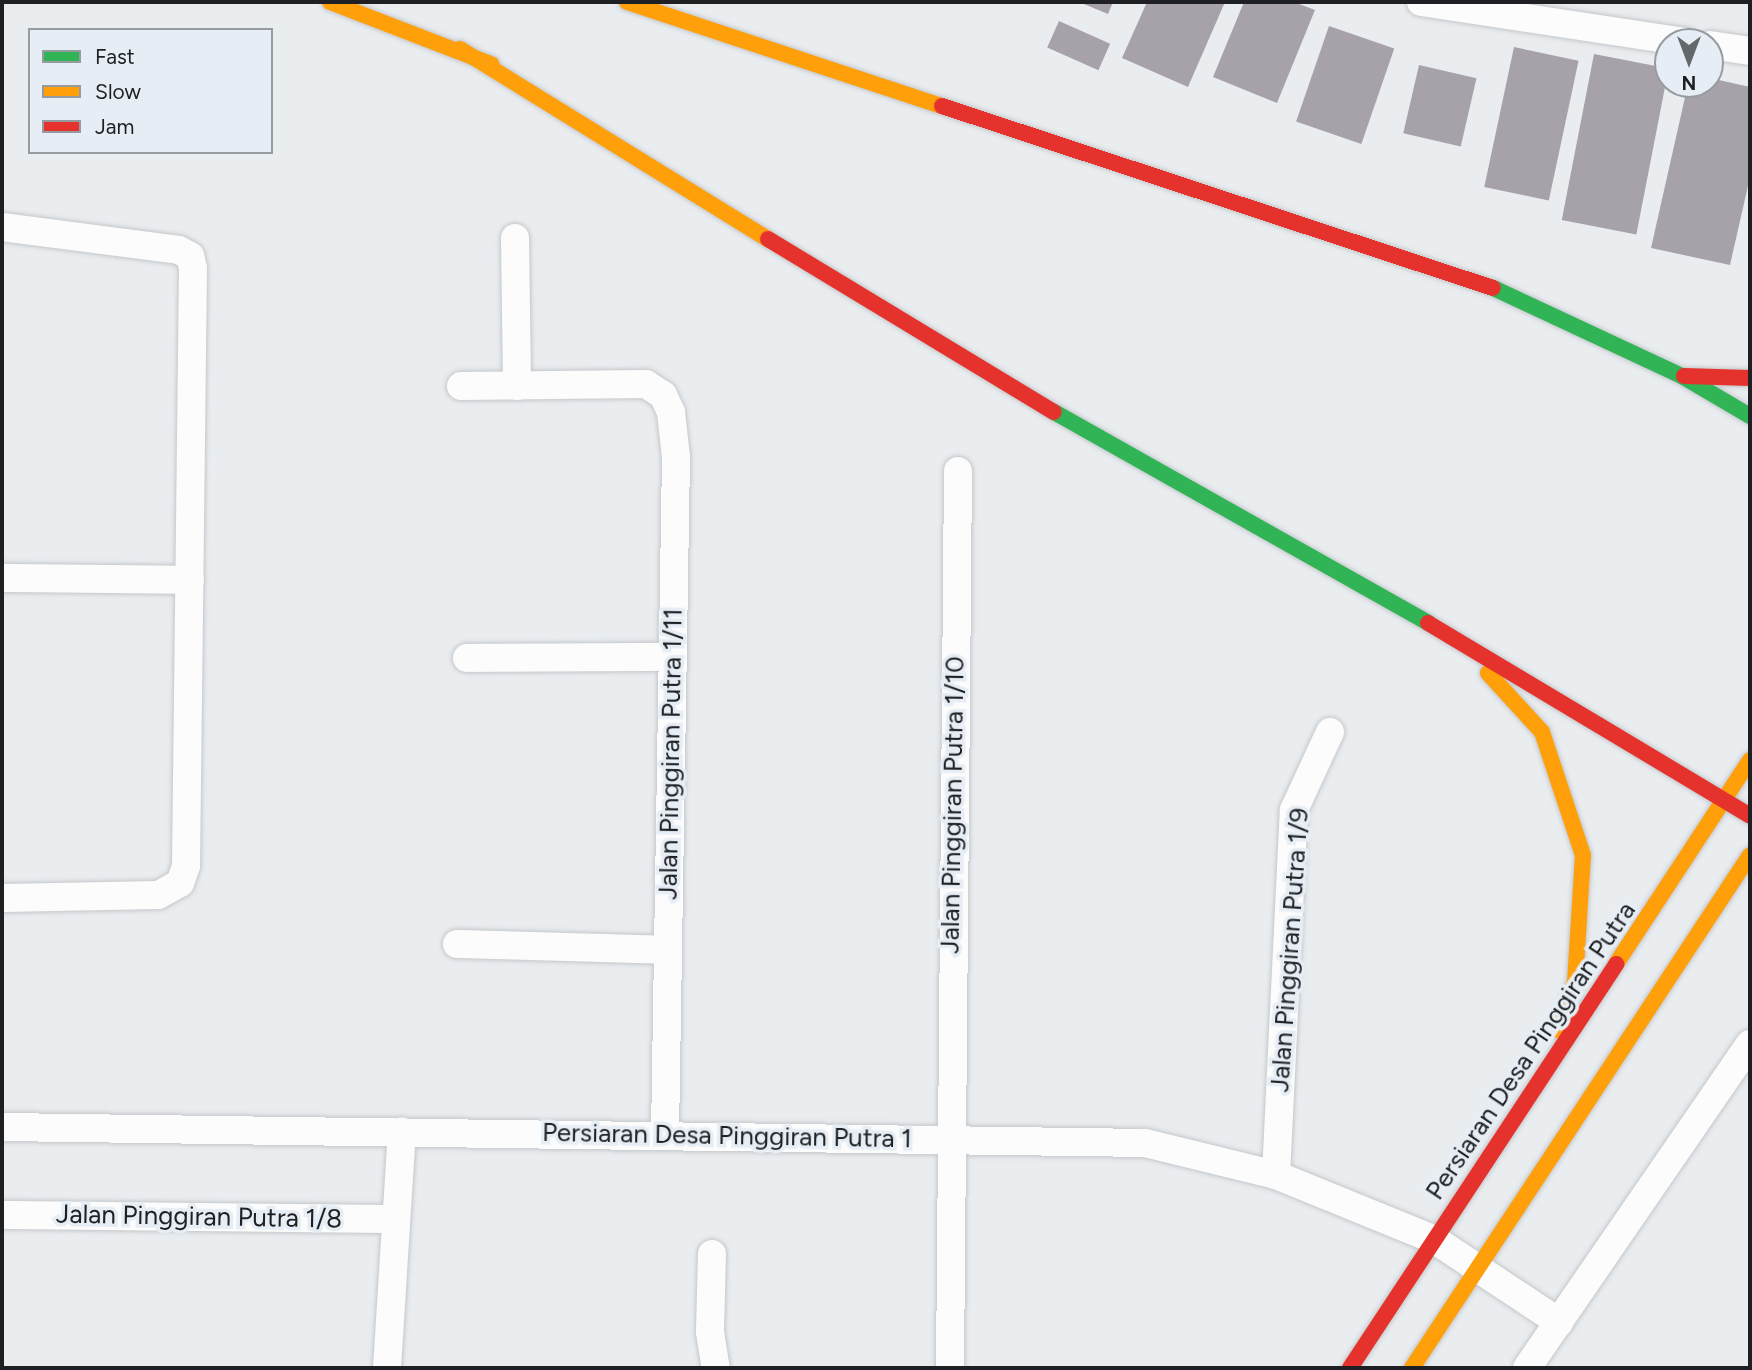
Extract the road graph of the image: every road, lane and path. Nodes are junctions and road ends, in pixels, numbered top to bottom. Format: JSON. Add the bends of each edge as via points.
{"nodes":[{"id":1,"x":330,"y":2,"type":"edge"},
{"id":2,"x":363,"y":2,"type":"edge"},
{"id":3,"x":627,"y":2,"type":"edge"},
{"id":4,"x":1421,"y":2,"type":"edge"},
{"id":5,"x":1654,"y":37,"type":"edge"},
{"id":6,"x":1724,"y":47,"type":"edge"},
{"id":7,"x":1750,"y":51,"type":"edge"},
{"id":8,"x":491,"y":64,"type":"junction"},
{"id":9,"x":2,"y":227,"type":"edge"},
{"id":10,"x":515,"y":238,"type":"dead end"},
{"id":11,"x":1682,"y":376,"type":"junction"},
{"id":12,"x":1750,"y":378,"type":"edge"},
{"id":13,"x":461,"y":386,"type":"dead end"},
{"id":14,"x":517,"y":386,"type":"junction"},
{"id":15,"x":1750,"y":416,"type":"edge"},
{"id":16,"x":958,"y":471,"type":"dead end"},
{"id":17,"x":2,"y":578,"type":"edge"},
{"id":18,"x":190,"y":580,"type":"junction"},
{"id":19,"x":1456,"y":639,"type":"junction"},
{"id":20,"x":673,"y":657,"type":"junction"},
{"id":21,"x":467,"y":658,"type":"dead end"},
{"id":22,"x":1330,"y":732,"type":"dead end"},
{"id":23,"x":1750,"y":760,"type":"edge"},
{"id":24,"x":1725,"y":802,"type":"junction"},
{"id":25,"x":1750,"y":816,"type":"edge"},
{"id":26,"x":1750,"y":855,"type":"edge"},
{"id":27,"x":2,"y":898,"type":"edge"},
{"id":28,"x":457,"y":944,"type":"dead end"},
{"id":29,"x":668,"y":950,"type":"junction"},
{"id":30,"x":1750,"y":1044,"type":"edge"},
{"id":31,"x":1540,"y":1082,"type":"junction"},
{"id":32,"x":2,"y":1127,"type":"edge"},
{"id":33,"x":402,"y":1132,"type":"junction"},
{"id":34,"x":665,"y":1135,"type":"junction"},
{"id":35,"x":948,"y":1139,"type":"junction"},
{"id":36,"x":1276,"y":1175,"type":"junction"},
{"id":37,"x":2,"y":1215,"type":"edge"},
{"id":38,"x":396,"y":1219,"type":"junction"},
{"id":39,"x":1435,"y":1240,"type":"junction"},
{"id":40,"x":712,"y":1254,"type":"dead end"},
{"id":41,"x":1478,"y":1269,"type":"junction"},
{"id":42,"x":1559,"y":1322,"type":"junction"},
{"id":43,"x":387,"y":1368,"type":"edge"},
{"id":44,"x":716,"y":1368,"type":"edge"},
{"id":45,"x":950,"y":1368,"type":"edge"},
{"id":46,"x":1350,"y":1368,"type":"edge"},
{"id":47,"x":1412,"y":1368,"type":"edge"},
{"id":48,"x":1527,"y":1368,"type":"edge"}],
"edges":[{"from":1,"to":8,"type":"main road"},
{"from":2,"to":8,"type":"main road"},
{"from":3,"to":11,"type":"main road","via":[[1504,292]]},
{"from":4,"to":5,"type":"street"},
{"from":6,"to":7,"type":"street"},
{"from":8,"to":19,"type":"main road","via":[[980,370]]},
{"from":9,"to":18,"type":"street","via":[[190,256]]},
{"from":10,"to":14,"type":"street"},
{"from":11,"to":12,"type":"main road"},
{"from":11,"to":15,"type":"main road"},
{"from":13,"to":14,"type":"street"},
{"from":14,"to":20,"type":"street","name":"Jalan Pinggiran Putra 1/11","via":[[646,384],[663,395],[671,412],[676,457]]},
{"from":16,"to":35,"type":"street","name":"Jalan Pinggiran Putra 1/10"},
{"from":17,"to":18,"type":"street"},
{"from":18,"to":27,"type":"street","via":[[186,866],[180,883],[158,895]]},
{"from":19,"to":24,"type":"main road"},
{"from":19,"to":31,"type":"main road","via":[[1542,732],[1583,855],[1574,982]]},
{"from":20,"to":21,"type":"street"},
{"from":20,"to":29,"type":"street","name":"Jalan Pinggiran Putra 1/11"},
{"from":22,"to":36,"type":"street","name":"Jalan Pinggiran Putra 1/9","via":[[1294,810]]},
{"from":23,"to":24,"type":"main road","name":"Persiaran Desa Pinggiran Putra"},
{"from":24,"to":25,"type":"main road"},
{"from":24,"to":31,"type":"main road","name":"Persiaran Desa Pinggiran Putra"},
{"from":26,"to":41,"type":"main road"},
{"from":28,"to":29,"type":"street"},
{"from":29,"to":34,"type":"street","name":"Jalan Pinggiran Putra 1/11"},
{"from":30,"to":42,"type":"street"},
{"from":31,"to":39,"type":"main road","name":"Persiaran Desa Pinggiran Putra"},
{"from":32,"to":33,"type":"street","name":"Persiaran Desa Pinggiran Putra 1"},
{"from":33,"to":34,"type":"street","name":"Persiaran Desa Pinggiran Putra 1"},
{"from":33,"to":38,"type":"street"},
{"from":34,"to":35,"type":"street","name":"Persiaran Desa Pinggiran Putra 1"},
{"from":35,"to":36,"type":"street","name":"Persiaran Desa Pinggiran Putra 1","via":[[1145,1143]]},
{"from":35,"to":45,"type":"street","name":"Jalan Pinggiran Putra 1/10"},
{"from":36,"to":39,"type":"street","name":"Persiaran Desa Pinggiran Putra 1"},
{"from":37,"to":38,"type":"street","name":"Jalan Pinggiran Putra 1/8"},
{"from":38,"to":43,"type":"street"},
{"from":39,"to":41,"type":"street","name":"Persiaran Desa Pinggiran Putra 1"},
{"from":39,"to":46,"type":"main road","name":"Persiaran Desa Pinggiran Putra"},
{"from":40,"to":44,"type":"street","via":[[710,1332]]},
{"from":41,"to":42,"type":"street","name":"Persiaran Desa Pinggiran Putra 1"},
{"from":41,"to":47,"type":"main road"},
{"from":42,"to":48,"type":"street"}]}
